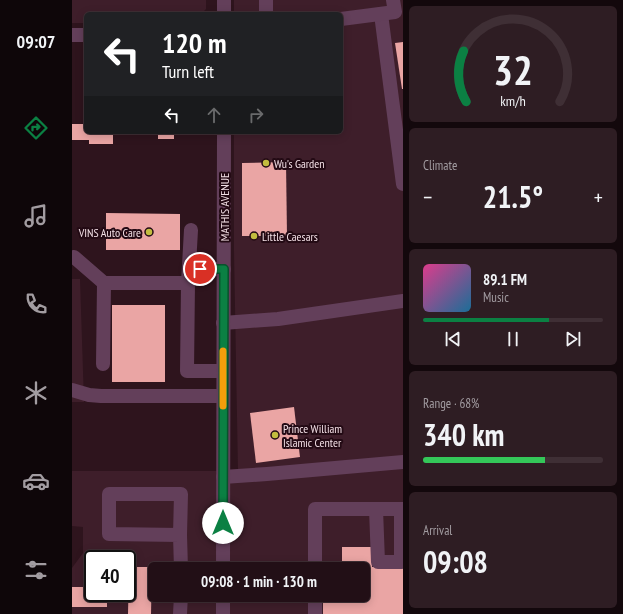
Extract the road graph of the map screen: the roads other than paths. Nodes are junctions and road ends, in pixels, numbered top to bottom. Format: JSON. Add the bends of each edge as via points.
{"nodes":[{"id":1,"x":224,"y":0,"type":"edge"},
{"id":2,"x":266,"y":0,"type":"edge"},
{"id":3,"x":393,"y":0,"type":"edge"},
{"id":4,"x":224,"y":12,"type":"edge"},
{"id":5,"x":266,"y":12,"type":"edge"},
{"id":6,"x":381,"y":14,"type":"junction"},
{"id":7,"x":343,"y":19,"type":"edge"},
{"id":8,"x":72,"y":35,"type":"edge"},
{"id":9,"x":84,"y":35,"type":"edge"},
{"id":10,"x":224,"y":134,"type":"edge"},
{"id":11,"x":403,"y":184,"type":"edge"},
{"id":12,"x":191,"y":230,"type":"dead end"},
{"id":13,"x":73,"y":255,"type":"edge"},
{"id":14,"x":189,"y":269,"type":"junction"},
{"id":15,"x":224,"y":269,"type":"junction"},
{"id":16,"x":104,"y":283,"type":"junction"},
{"id":17,"x":188,"y":283,"type":"junction"},
{"id":18,"x":403,"y":301,"type":"edge"},
{"id":19,"x":224,"y":324,"type":"junction"},
{"id":20,"x":103,"y":364,"type":"dead end"},
{"id":21,"x":223,"y":371,"type":"junction"},
{"id":22,"x":72,"y":390,"type":"edge"},
{"id":23,"x":223,"y":396,"type":"junction"},
{"id":24,"x":403,"y":462,"type":"edge"},
{"id":25,"x":223,"y":477,"type":"junction"},
{"id":26,"x":376,"y":509,"type":"junction"},
{"id":27,"x":402,"y":509,"type":"edge"},
{"id":28,"x":180,"y":535,"type":"junction"},
{"id":29,"x":181,"y":562,"type":"edge"},
{"id":30,"x":223,"y":562,"type":"edge"},
{"id":31,"x":315,"y":562,"type":"edge"},
{"id":32,"x":181,"y":602,"type":"edge"},
{"id":33,"x":223,"y":602,"type":"edge"},
{"id":34,"x":315,"y":602,"type":"edge"},
{"id":35,"x":180,"y":614,"type":"edge"},
{"id":36,"x":223,"y":614,"type":"edge"},
{"id":37,"x":315,"y":614,"type":"edge"}],
"edges":[{"from":1,"to":4,"type":"street"},
{"from":2,"to":5,"type":"street"},
{"from":3,"to":6,"type":"street","via":[[395,12]]},
{"from":6,"to":7,"type":"street"},
{"from":6,"to":11,"type":"street"},
{"from":8,"to":9,"type":"street"},
{"from":10,"to":15,"type":"street","name":"MATHIS AVENUE"},
{"from":12,"to":14,"type":"street"},
{"from":13,"to":16,"type":"street"},
{"from":14,"to":15,"type":"street"},
{"from":14,"to":17,"type":"street"},
{"from":15,"to":19,"type":"street","name":"MATHIS AVENUE"},
{"from":16,"to":17,"type":"street"},
{"from":16,"to":20,"type":"street"},
{"from":17,"to":21,"type":"street","via":[[187,371]]},
{"from":18,"to":19,"type":"street"},
{"from":19,"to":21,"type":"street","name":"MATHIS AVENUE"},
{"from":21,"to":23,"type":"street","name":"MATHIS AVENUE"},
{"from":22,"to":23,"type":"street","via":[[89,396]]},
{"from":23,"to":25,"type":"street","name":"MATHIS AVENUE"},
{"from":24,"to":25,"type":"street"},
{"from":25,"to":30,"type":"street","name":"MATHIS AVENUE"},
{"from":26,"to":27,"type":"street"},
{"from":26,"to":27,"type":"street","via":[[378,562],[401,562]]},
{"from":26,"to":31,"type":"street","via":[[315,509]]},
{"from":28,"to":28,"type":"street","via":[[182,494],[109,494],[109,534]]},
{"from":28,"to":29,"type":"street"},
{"from":32,"to":35,"type":"street"},
{"from":33,"to":36,"type":"street"},
{"from":34,"to":37,"type":"street"}]}
